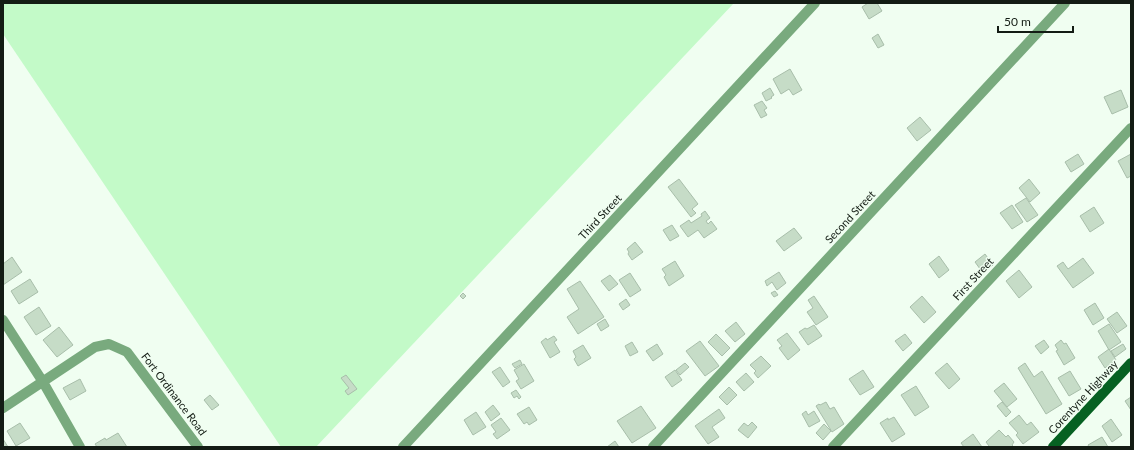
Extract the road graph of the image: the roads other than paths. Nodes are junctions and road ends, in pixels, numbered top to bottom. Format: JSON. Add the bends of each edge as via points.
{"nodes":[{"id":1,"x":815,"y":3,"type":"edge"},
{"id":2,"x":1065,"y":3,"type":"edge"},
{"id":3,"x":1131,"y":128,"type":"edge"},
{"id":4,"x":3,"y":320,"type":"edge"},
{"id":5,"x":1131,"y":363,"type":"edge"},
{"id":6,"x":43,"y":382,"type":"junction"},
{"id":7,"x":3,"y":408,"type":"edge"},
{"id":8,"x":80,"y":447,"type":"edge"},
{"id":9,"x":198,"y":447,"type":"edge"},
{"id":10,"x":402,"y":447,"type":"edge"},
{"id":11,"x":653,"y":447,"type":"edge"},
{"id":12,"x":833,"y":447,"type":"edge"},
{"id":13,"x":1053,"y":447,"type":"edge"}],
"edges":[{"from":1,"to":10,"type":"street","name":"Third Street"},
{"from":2,"to":11,"type":"street","name":"Second Street"},
{"from":3,"to":12,"type":"street","name":"First Street"},
{"from":4,"to":6,"type":"street"},
{"from":5,"to":13,"type":"main road","name":"Corentyne Highway"},
{"from":6,"to":7,"type":"street"},
{"from":6,"to":8,"type":"street"},
{"from":6,"to":9,"type":"street","name":"Fort Ordinance Road","via":[[95,347],[110,344],[127,352]]}]}
